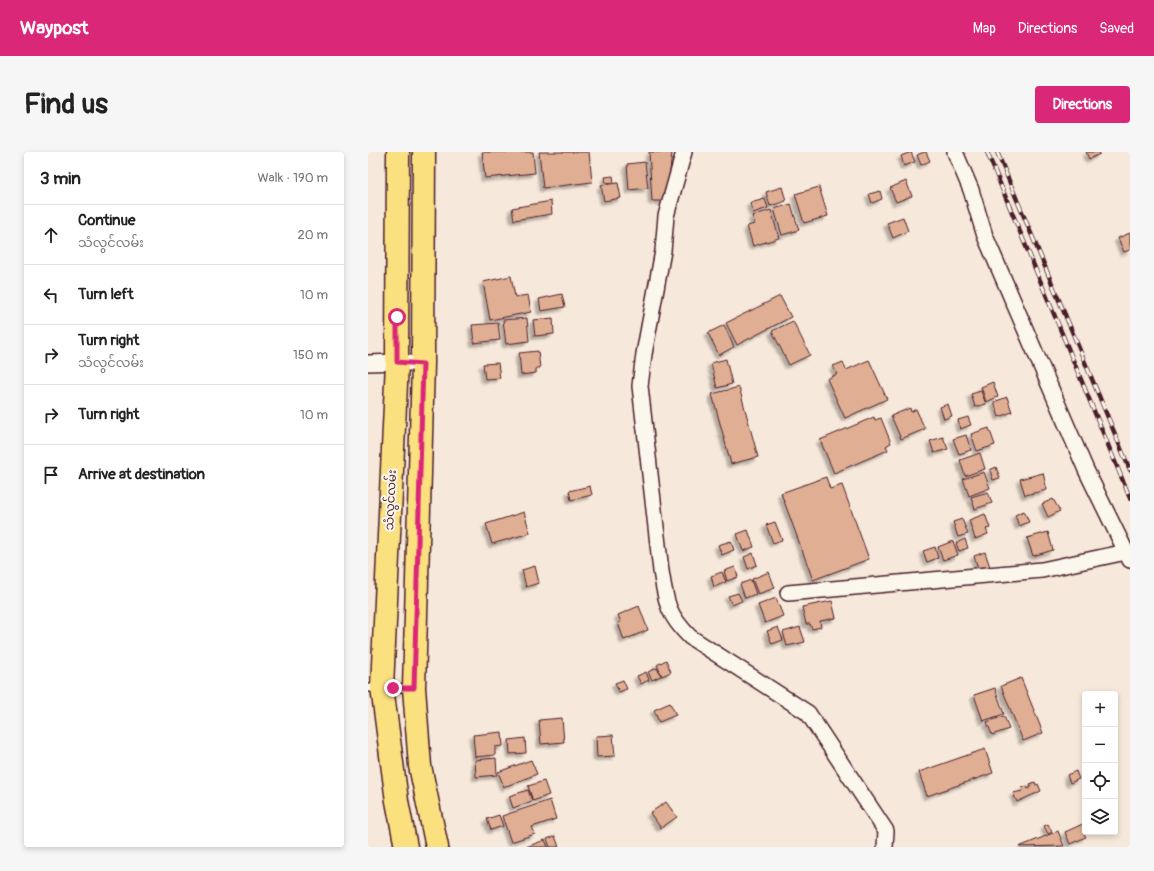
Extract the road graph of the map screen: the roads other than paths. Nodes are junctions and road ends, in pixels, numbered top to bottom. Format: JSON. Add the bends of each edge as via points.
{"nodes":[{"id":1,"x":398,"y":152,"type":"edge"},
{"id":2,"x":424,"y":152,"type":"edge"},
{"id":3,"x":684,"y":152,"type":"edge"},
{"id":4,"x":956,"y":152,"type":"edge"},
{"id":5,"x":397,"y":362,"type":"junction"},
{"id":6,"x":368,"y":363,"type":"edge"},
{"id":7,"x":423,"y":364,"type":"junction"},
{"id":8,"x":1128,"y":556,"type":"edge"},
{"id":9,"x":788,"y":593,"type":"dead end"},
{"id":10,"x":375,"y":688,"type":"edge"},
{"id":11,"x":414,"y":688,"type":"junction"},
{"id":12,"x":406,"y":847,"type":"edge"},
{"id":13,"x":437,"y":847,"type":"edge"},
{"id":14,"x":885,"y":847,"type":"edge"}],
"edges":[{"from":1,"to":5,"type":"main road","name":"သံလွင်လမ်း"},
{"from":2,"to":7,"type":"main road"},
{"from":3,"to":14,"type":"street","via":[[666,216],[664,251],[640,386],[666,600],[675,622],[690,637],[808,713],[886,831]]},
{"from":4,"to":8,"type":"street","via":[[992,251],[1086,470]]},
{"from":5,"to":6,"type":"street"},
{"from":5,"to":7,"type":"street"},
{"from":5,"to":10,"type":"main road","name":"သံလွင်လမ်း"},
{"from":7,"to":11,"type":"main road"},
{"from":8,"to":9,"type":"street","via":[[1042,570]]},
{"from":10,"to":11,"type":"lane"},
{"from":10,"to":12,"type":"main road","name":"သံလွင်လမ်း"},
{"from":11,"to":13,"type":"main road","via":[[420,766]]}]}
